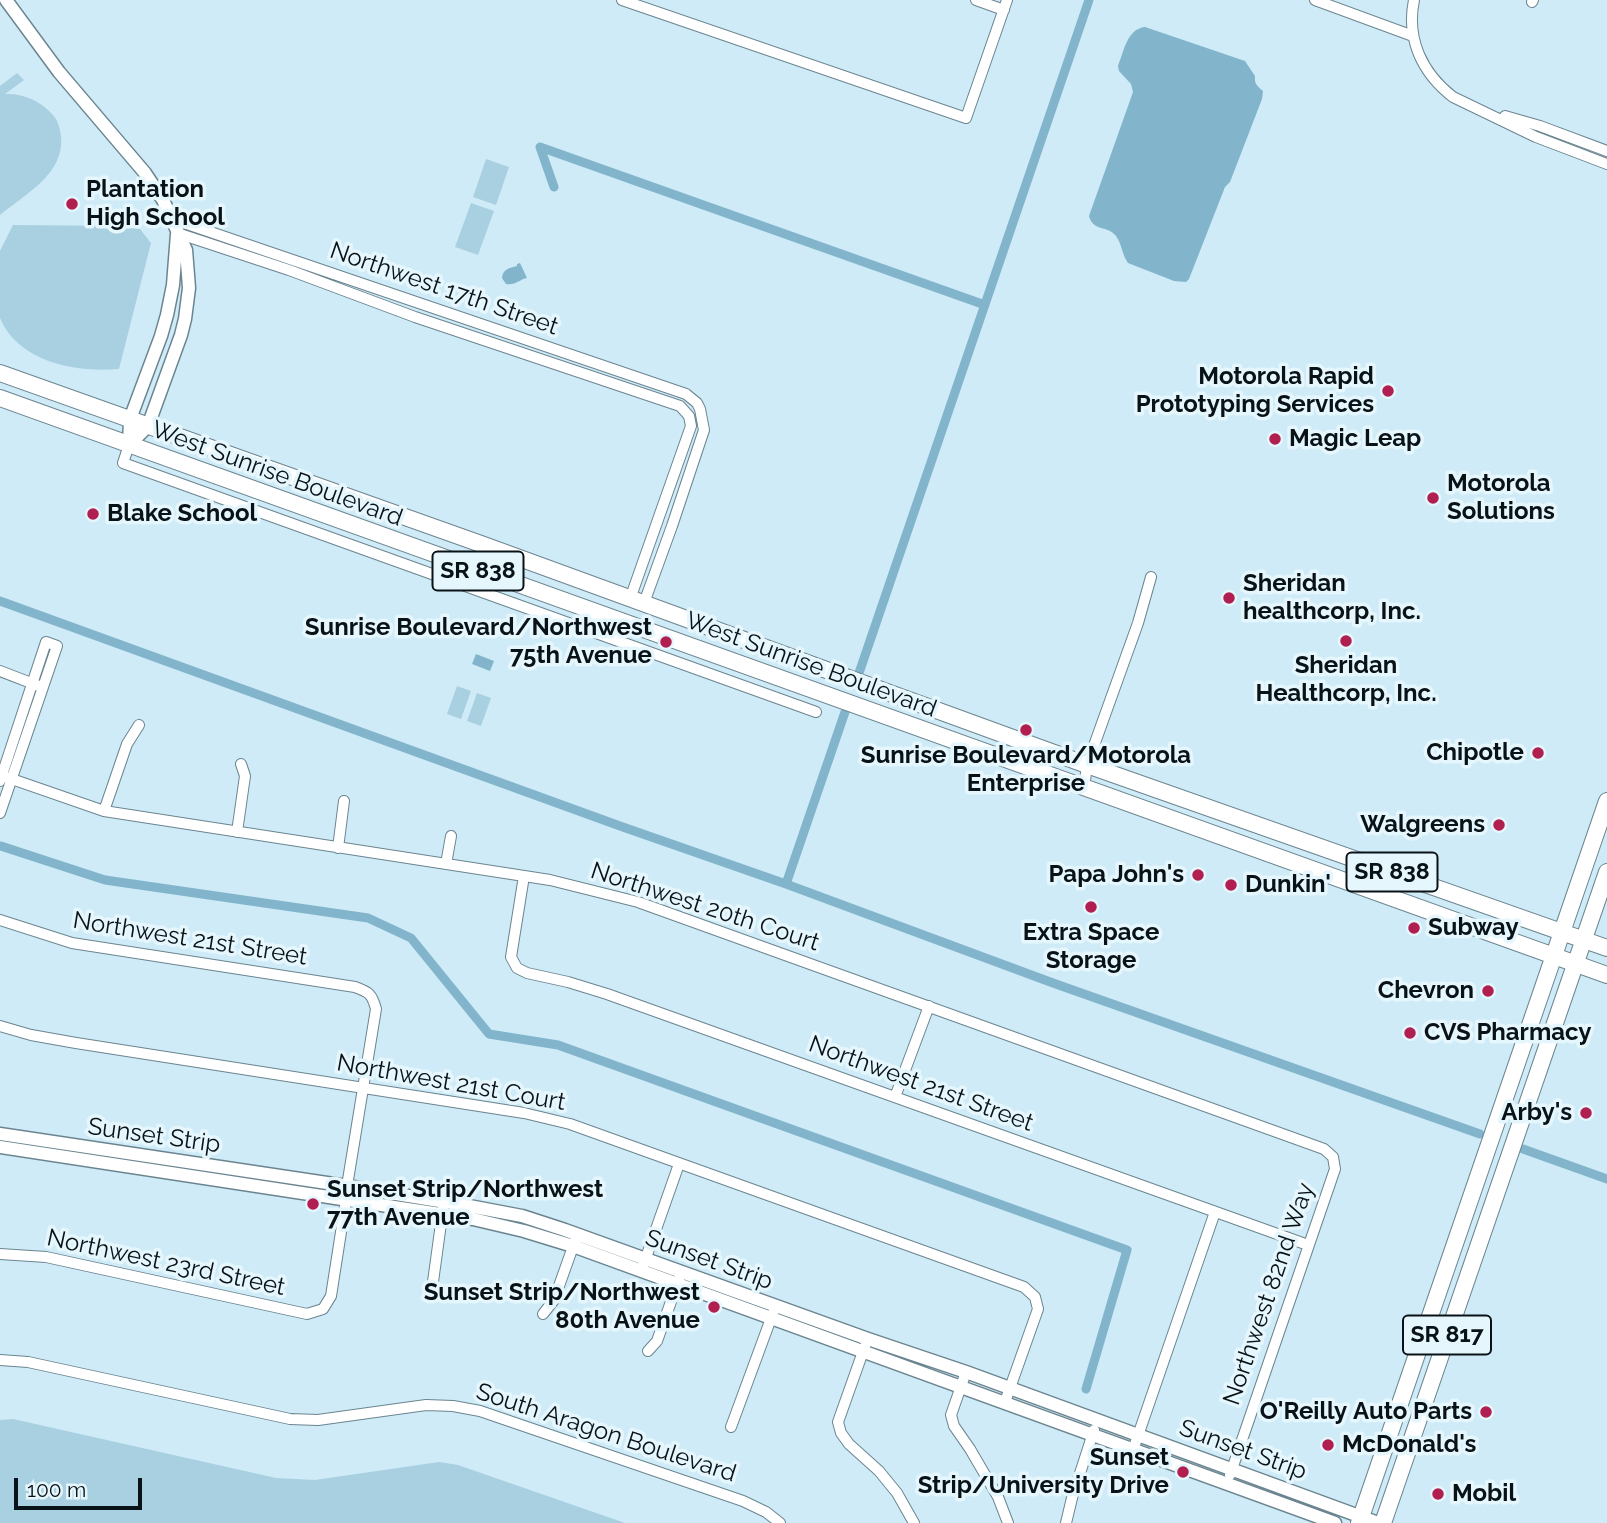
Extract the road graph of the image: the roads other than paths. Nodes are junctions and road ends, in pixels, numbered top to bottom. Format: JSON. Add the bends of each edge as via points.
{"nodes":[{"id":1,"x":6,"y":0,"type":"edge"},
{"id":2,"x":622,"y":0,"type":"edge"},
{"id":3,"x":976,"y":0,"type":"edge"},
{"id":4,"x":1315,"y":0,"type":"edge"},
{"id":5,"x":1414,"y":0,"type":"edge"},
{"id":6,"x":1006,"y":5,"type":"edge"},
{"id":7,"x":1413,"y":36,"type":"junction"},
{"id":8,"x":1480,"y":110,"type":"junction"},
{"id":9,"x":1607,"y":151,"type":"edge"},
{"id":10,"x":1607,"y":164,"type":"edge"},
{"id":11,"x":170,"y":215,"type":"junction"},
{"id":12,"x":177,"y":233,"type":"junction"},
{"id":13,"x":0,"y":373,"type":"edge"},
{"id":14,"x":0,"y":398,"type":"edge"},
{"id":15,"x":130,"y":419,"type":"junction"},
{"id":16,"x":148,"y":426,"type":"junction"},
{"id":17,"x":130,"y":445,"type":"junction"},
{"id":18,"x":1151,"y":577,"type":"dead end"},
{"id":19,"x":637,"y":601,"type":"junction"},
{"id":20,"x":670,"y":613,"type":"junction"},
{"id":21,"x":633,"y":625,"type":"junction"},
{"id":22,"x":620,"y":642,"type":"junction"},
{"id":23,"x":0,"y":671,"type":"edge"},
{"id":24,"x":33,"y":683,"type":"junction"},
{"id":25,"x":43,"y":687,"type":"junction"},
{"id":26,"x":816,"y":712,"type":"dead end"},
{"id":27,"x":139,"y":725,"type":"dead end"},
{"id":28,"x":241,"y":764,"type":"dead end"},
{"id":29,"x":1087,"y":765,"type":"junction"},
{"id":30,"x":3,"y":778,"type":"edge"},
{"id":31,"x":1084,"y":788,"type":"junction"},
{"id":32,"x":344,"y":801,"type":"dead end"},
{"id":33,"x":1607,"y":801,"type":"edge"},
{"id":34,"x":104,"y":811,"type":"junction"},
{"id":35,"x":0,"y":813,"type":"edge"},
{"id":36,"x":237,"y":832,"type":"junction"},
{"id":37,"x":451,"y":836,"type":"dead end"},
{"id":38,"x":338,"y":848,"type":"junction"},
{"id":39,"x":446,"y":864,"type":"junction"},
{"id":40,"x":1607,"y":872,"type":"edge"},
{"id":41,"x":524,"y":876,"type":"junction"},
{"id":42,"x":0,"y":920,"type":"edge"},
{"id":43,"x":1562,"y":932,"type":"junction"},
{"id":44,"x":1584,"y":939,"type":"junction"},
{"id":45,"x":1607,"y":948,"type":"edge"},
{"id":46,"x":1555,"y":956,"type":"junction"},
{"id":47,"x":1576,"y":964,"type":"junction"},
{"id":48,"x":1607,"y":975,"type":"edge"},
{"id":49,"x":929,"y":1006,"type":"junction"},
{"id":50,"x":0,"y":1026,"type":"edge"},
{"id":51,"x":364,"y":1088,"type":"junction"},
{"id":52,"x":895,"y":1097,"type":"junction"},
{"id":53,"x":0,"y":1134,"type":"edge"},
{"id":54,"x":0,"y":1147,"type":"edge"},
{"id":55,"x":1333,"y":1157,"type":"joint"},
{"id":56,"x":679,"y":1164,"type":"junction"},
{"id":57,"x":347,"y":1186,"type":"junction"},
{"id":58,"x":346,"y":1200,"type":"junction"},
{"id":59,"x":443,"y":1208,"type":"junction"},
{"id":60,"x":1216,"y":1212,"type":"junction"},
{"id":61,"x":575,"y":1240,"type":"junction"},
{"id":62,"x":1308,"y":1245,"type":"junction"},
{"id":63,"x":0,"y":1254,"type":"edge"},
{"id":64,"x":643,"y":1265,"type":"junction"},
{"id":65,"x":679,"y":1278,"type":"junction"},
{"id":66,"x":432,"y":1290,"type":"dead end"},
{"id":67,"x":773,"y":1312,"type":"junction"},
{"id":68,"x":543,"y":1314,"type":"dead end"},
{"id":69,"x":866,"y":1345,"type":"junction"},
{"id":70,"x":648,"y":1351,"type":"dead end"},
{"id":71,"x":0,"y":1360,"type":"edge"},
{"id":72,"x":966,"y":1372,"type":"junction"},
{"id":73,"x":961,"y":1386,"type":"junction"},
{"id":74,"x":1010,"y":1389,"type":"junction"},
{"id":75,"x":1006,"y":1402,"type":"junction"},
{"id":76,"x":1097,"y":1420,"type":"junction"},
{"id":77,"x":731,"y":1427,"type":"dead end"},
{"id":78,"x":1092,"y":1435,"type":"junction"},
{"id":79,"x":1139,"y":1435,"type":"junction"},
{"id":80,"x":1133,"y":1450,"type":"junction"},
{"id":81,"x":1232,"y":1469,"type":"junction"},
{"id":82,"x":1227,"y":1484,"type":"junction"},
{"id":83,"x":1360,"y":1520,"type":"edge"},
{"id":84,"x":780,"y":1523,"type":"edge"},
{"id":85,"x":914,"y":1523,"type":"edge"},
{"id":86,"x":1007,"y":1523,"type":"edge"},
{"id":87,"x":1066,"y":1523,"type":"edge"},
{"id":88,"x":1335,"y":1523,"type":"edge"},
{"id":89,"x":1381,"y":1523,"type":"edge"}],
"edges":[{"from":1,"to":11,"type":"street","via":[[59,72],[145,173]]},
{"from":2,"to":6,"type":"street","via":[[965,118]]},
{"from":3,"to":6,"type":"street"},
{"from":4,"to":7,"type":"street"},
{"from":5,"to":7,"type":"street"},
{"from":7,"to":8,"type":"street","via":[[1416,50],[1442,89]]},
{"from":8,"to":9,"type":"street"},
{"from":8,"to":10,"type":"street"},
{"from":11,"to":12,"type":"street"},
{"from":11,"to":19,"type":"street","name":"Northwest 17th Street","via":[[686,394],[700,409],[704,430],[672,526]]},
{"from":12,"to":15,"type":"street","via":[[167,315]]},
{"from":12,"to":16,"type":"street","via":[[186,250],[189,288],[185,319]]},
{"from":12,"to":19,"type":"street","name":"Northwest 17th Street","via":[[680,406],[691,426]]},
{"from":13,"to":15,"type":"main road","name":"West Sunrise Boulevard","number":"SR 838"},
{"from":14,"to":17,"type":"main road","name":"West Sunrise Boulevard","number":"SR 838"},
{"from":15,"to":16,"type":"main road","name":"West Sunrise Boulevard","number":"SR 838"},
{"from":15,"to":17,"type":"street"},
{"from":16,"to":17,"type":"street"},
{"from":16,"to":19,"type":"main road","name":"West Sunrise Boulevard","number":"SR 838"},
{"from":17,"to":21,"type":"main road","name":"West Sunrise Boulevard","number":"SR 838"},
{"from":17,"to":22,"type":"street","via":[[123,463]]},
{"from":18,"to":29,"type":"street"},
{"from":19,"to":20,"type":"main road","name":"West Sunrise Boulevard","number":"SR 838"},
{"from":20,"to":21,"type":"main road"},
{"from":20,"to":29,"type":"main road","name":"West Sunrise Boulevard","number":"SR 838"},
{"from":21,"to":22,"type":"street"},
{"from":21,"to":31,"type":"main road","name":"West Sunrise Boulevard","number":"SR 838"},
{"from":22,"to":26,"type":"street"},
{"from":23,"to":24,"type":"street"},
{"from":24,"to":25,"type":"street"},
{"from":24,"to":25,"type":"street","via":[[46,642],[57,646]]},
{"from":24,"to":30,"type":"street"},
{"from":25,"to":30,"type":"street"},
{"from":27,"to":34,"type":"street","via":[[127,744]]},
{"from":28,"to":36,"type":"street","via":[[245,776]]},
{"from":29,"to":31,"type":"street"},
{"from":29,"to":43,"type":"main road","name":"West Sunrise Boulevard","number":"SR 838"},
{"from":30,"to":34,"type":"street","name":"Northwest 20th Court"},
{"from":30,"to":35,"type":"street"},
{"from":31,"to":46,"type":"main road","name":"West Sunrise Boulevard","number":"SR 838"},
{"from":32,"to":38,"type":"street"},
{"from":33,"to":43,"type":"main road","number":"SR 817"},
{"from":34,"to":36,"type":"street","name":"Northwest 20th Court"},
{"from":36,"to":38,"type":"street","name":"Northwest 20th Court"},
{"from":37,"to":39,"type":"street"},
{"from":38,"to":39,"type":"street","name":"Northwest 20th Court"},
{"from":39,"to":41,"type":"street","name":"Northwest 20th Court"},
{"from":40,"to":44,"type":"main road","number":"SR 817"},
{"from":41,"to":49,"type":"street","name":"Northwest 20th Court","via":[[638,902]]},
{"from":41,"to":52,"type":"street","name":"Northwest 21st Street","via":[[511,957],[527,974],[607,995]]},
{"from":42,"to":51,"type":"street","name":"Northwest 21st Street","via":[[72,943],[364,990],[373,996],[376,1009]]},
{"from":43,"to":44,"type":"main road","name":"West Sunrise Boulevard","number":"SR 838"},
{"from":43,"to":46,"type":"main road","number":"SR 817"},
{"from":44,"to":45,"type":"main road","name":"West Sunrise Boulevard"},
{"from":44,"to":47,"type":"main road","number":"SR 817"},
{"from":46,"to":47,"type":"main road","name":"West Sunrise Boulevard","number":"SR 838"},
{"from":46,"to":83,"type":"main road","number":"SR 817"},
{"from":47,"to":48,"type":"main road","name":"West Sunrise Boulevard"},
{"from":47,"to":89,"type":"main road","number":"SR 817"},
{"from":49,"to":52,"type":"street"},
{"from":49,"to":55,"type":"street","name":"Northwest 20th Court","via":[[1324,1149]]},
{"from":50,"to":51,"type":"street","name":"Northwest 21st Court","via":[[76,1043]]},
{"from":51,"to":56,"type":"street","name":"Northwest 21st Court","via":[[547,1118]]},
{"from":51,"to":57,"type":"street"},
{"from":52,"to":60,"type":"street","name":"Northwest 21st Street"},
{"from":53,"to":57,"type":"street","name":"Sunset Strip"},
{"from":54,"to":58,"type":"street","name":"Sunset Strip"},
{"from":55,"to":62,"type":"street","name":"Northwest 82nd Way","via":[[1335,1169]]},
{"from":56,"to":64,"type":"street"},
{"from":56,"to":74,"type":"street","name":"Northwest 21st Court","via":[[1024,1287],[1035,1297],[1038,1309]]},
{"from":57,"to":58,"type":"street"},
{"from":57,"to":59,"type":"street","name":"Sunset Strip"},
{"from":58,"to":59,"type":"street","name":"Sunset Strip"},
{"from":58,"to":63,"type":"street","name":"Northwest 23rd Street","via":[[331,1296],[323,1309],[307,1314],[46,1257]]},
{"from":59,"to":61,"type":"street","name":"Sunset Strip"},
{"from":59,"to":66,"type":"street"},
{"from":60,"to":62,"type":"street","name":"Northwest 21st Street"},
{"from":60,"to":79,"type":"street"},
{"from":61,"to":64,"type":"street","name":"Sunset Strip"},
{"from":61,"to":68,"type":"street","via":[[554,1300]]},
{"from":62,"to":81,"type":"street","name":"Northwest 82nd Way"},
{"from":64,"to":65,"type":"street","name":"Sunset Strip"},
{"from":65,"to":67,"type":"street","name":"Sunset Strip"},
{"from":65,"to":70,"type":"street","via":[[657,1341]]},
{"from":67,"to":69,"type":"street","name":"Sunset Strip"},
{"from":67,"to":77,"type":"street"},
{"from":69,"to":72,"type":"street","name":"Sunset Strip"},
{"from":69,"to":73,"type":"street","name":"Sunset Strip"},
{"from":69,"to":85,"type":"street","via":[[838,1422],[849,1444],[897,1493]]},
{"from":71,"to":84,"type":"street","name":"South Aragon Boulevard","via":[[28,1362],[290,1419],[453,1405],[743,1502]]},
{"from":72,"to":73,"type":"street"},
{"from":72,"to":74,"type":"street","name":"Sunset Strip"},
{"from":73,"to":75,"type":"street","name":"Sunset Strip"},
{"from":73,"to":86,"type":"street","via":[[951,1415],[954,1426],[998,1497]]},
{"from":74,"to":75,"type":"street"},
{"from":74,"to":76,"type":"street","name":"Sunset Strip"},
{"from":75,"to":78,"type":"street","name":"Sunset Strip"},
{"from":76,"to":78,"type":"street"},
{"from":76,"to":79,"type":"street","name":"Sunset Strip"},
{"from":78,"to":80,"type":"street","name":"Sunset Strip"},
{"from":78,"to":87,"type":"street"},
{"from":79,"to":80,"type":"street"},
{"from":79,"to":81,"type":"street","name":"Sunset Strip"},
{"from":80,"to":82,"type":"street","name":"Sunset Strip"},
{"from":81,"to":82,"type":"street","name":"Northwest 82nd Way"},
{"from":81,"to":83,"type":"street","name":"Sunset Strip"},
{"from":82,"to":88,"type":"street","name":"Sunset Strip"},
{"from":83,"to":89,"type":"street","name":"Sunset Strip"}]}
